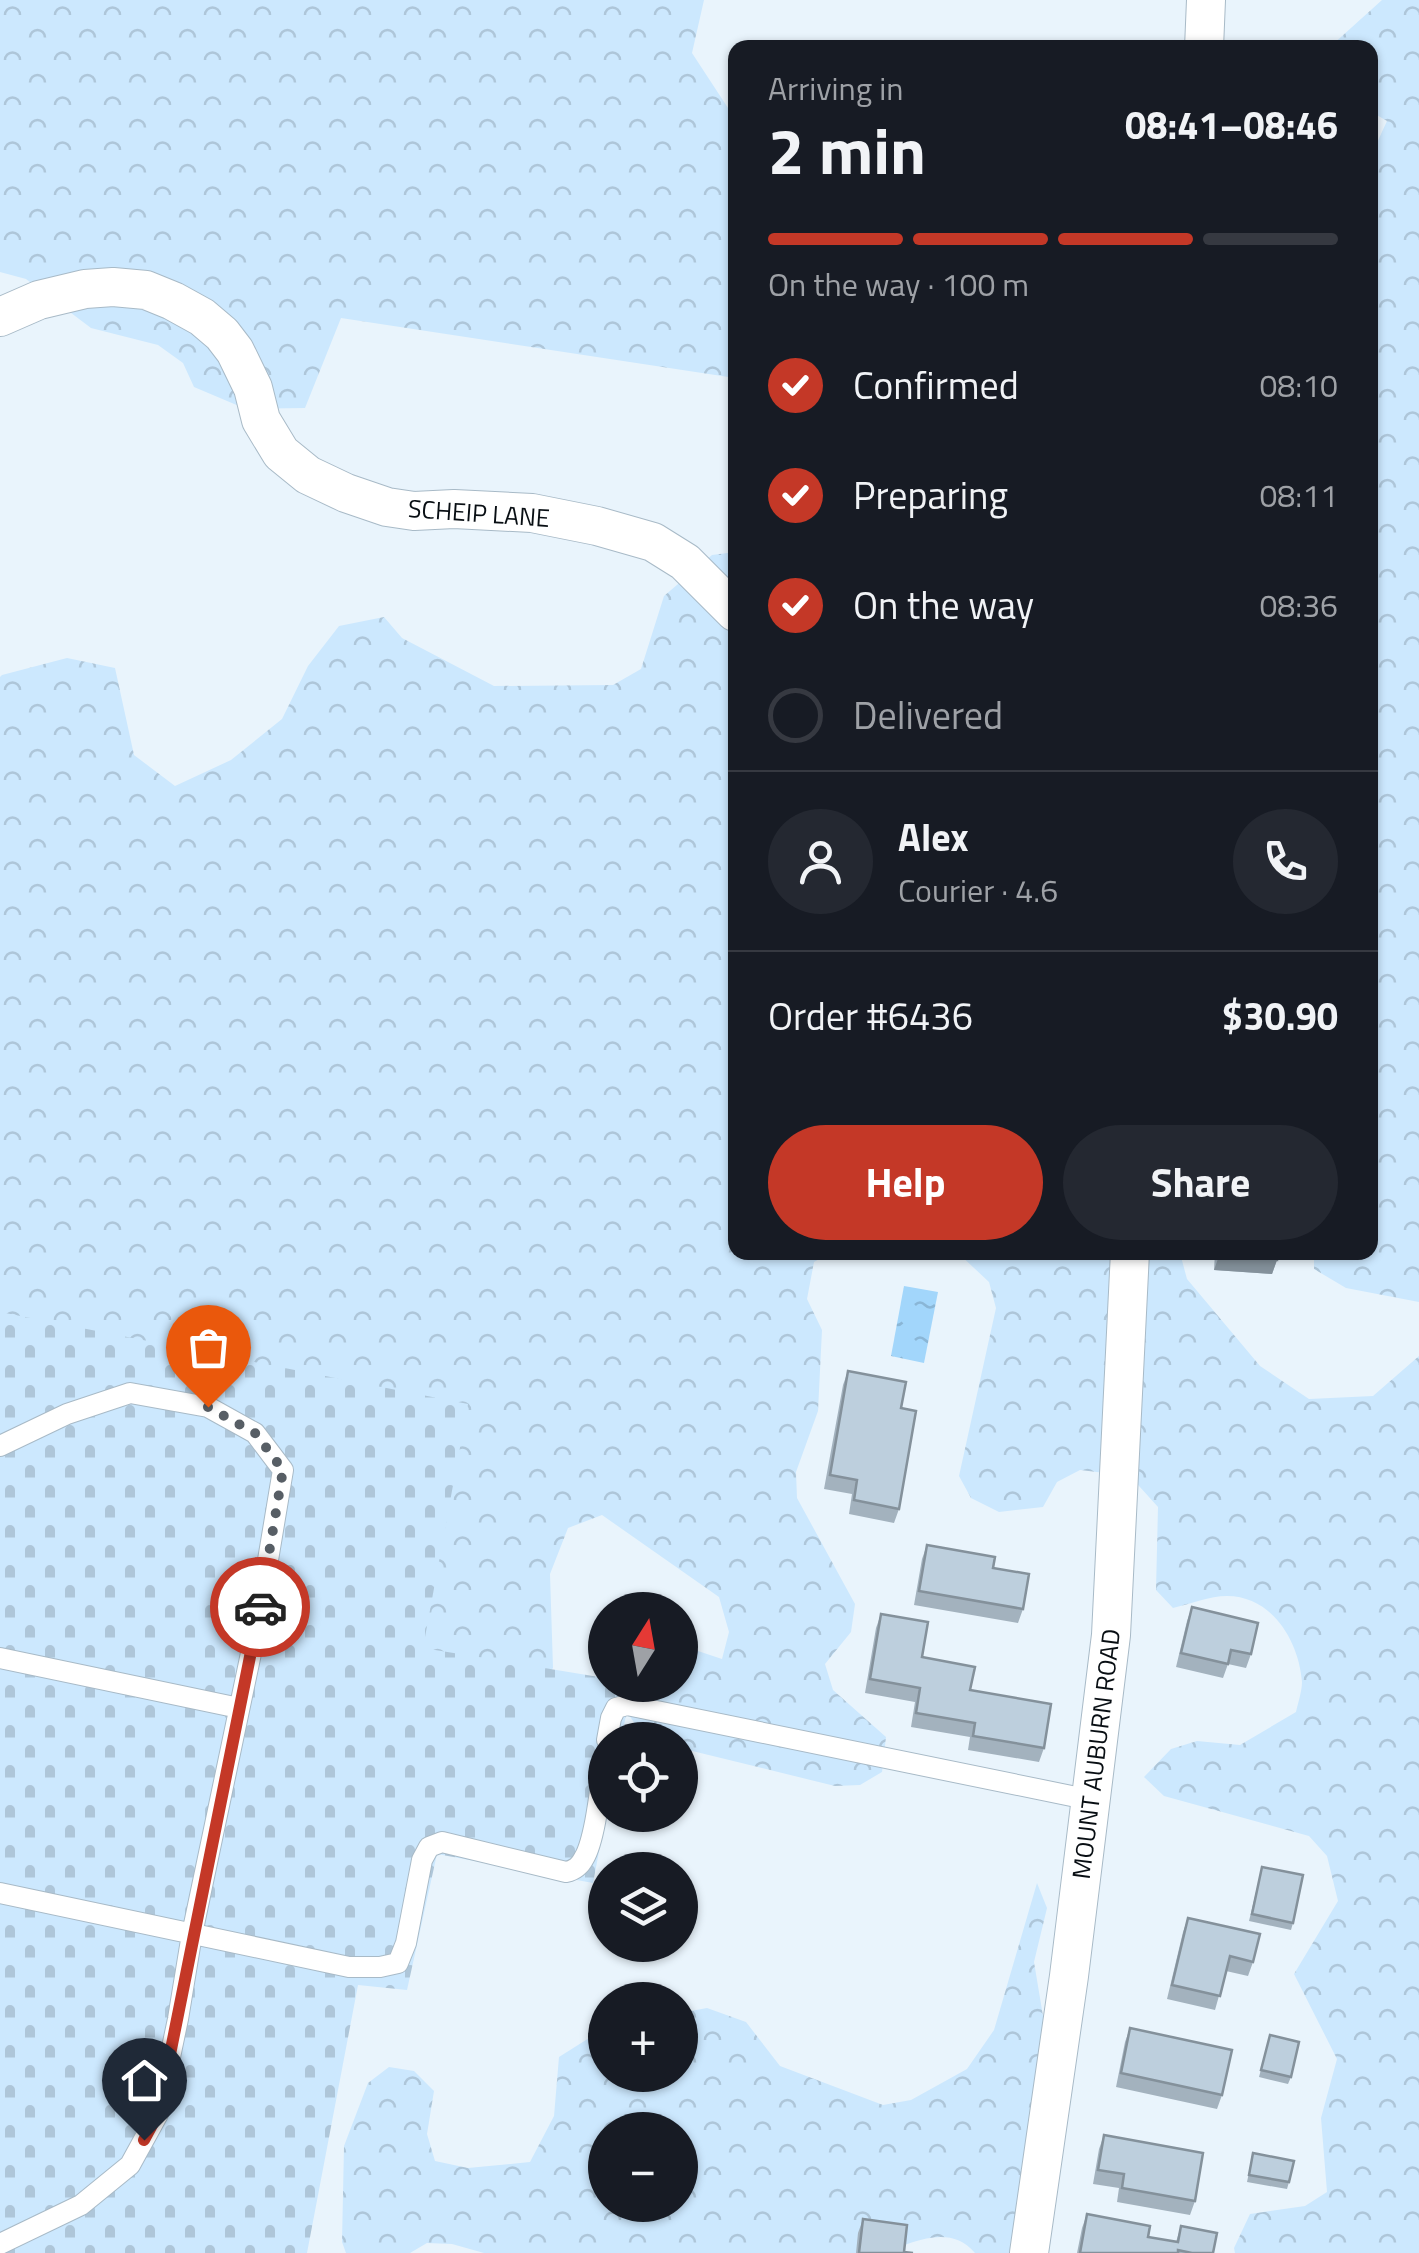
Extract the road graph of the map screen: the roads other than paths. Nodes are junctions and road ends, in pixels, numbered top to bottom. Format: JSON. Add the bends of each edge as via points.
{"nodes":[{"id":1,"x":1206,"y":0,"type":"edge"},
{"id":2,"x":1204,"y":40,"type":"edge"},
{"id":3,"x":0,"y":317,"type":"edge"},
{"id":4,"x":728,"y":605,"type":"edge"},
{"id":5,"x":1130,"y":1260,"type":"edge"},
{"id":6,"x":0,"y":1446,"type":"edge"},
{"id":7,"x":0,"y":1658,"type":"edge"},
{"id":8,"x":239,"y":1708,"type":"junction"},
{"id":9,"x":610,"y":1722,"type":"edge"},
{"id":10,"x":1091,"y":1800,"type":"junction"},
{"id":11,"x":592,"y":1832,"type":"edge"},
{"id":12,"x":0,"y":1892,"type":"edge"},
{"id":13,"x":192,"y":1934,"type":"junction"},
{"id":14,"x":0,"y":2244,"type":"edge"},
{"id":15,"x":1029,"y":2253,"type":"edge"}],
"edges":[{"from":1,"to":2,"type":"street"},
{"from":3,"to":4,"type":"street","name":"SCHEIP LANE","via":[[85,289],[146,290],[173,300],[228,342],[261,420],[281,453],[308,475],[387,507],[532,514],[653,542],[685,562]]},
{"from":5,"to":10,"type":"street","name":"MOUNT AUBURN ROAD","via":[[1111,1635]]},
{"from":6,"to":8,"type":"lane","via":[[130,1393],[208,1407],[255,1433],[283,1470]]},
{"from":7,"to":8,"type":"lane"},
{"from":8,"to":13,"type":"lane"},
{"from":9,"to":10,"type":"lane","via":[[616,1708],[627,1705]]},
{"from":10,"to":15,"type":"street","name":"MOUNT AUBURN ROAD"},
{"from":11,"to":13,"type":"lane","via":[[583,1862],[566,1872],[442,1842],[430,1847],[406,1944],[398,1962],[380,1967]]},
{"from":12,"to":13,"type":"lane"},
{"from":13,"to":14,"type":"lane","via":[[158,2114],[130,2165],[81,2205]]}]}
